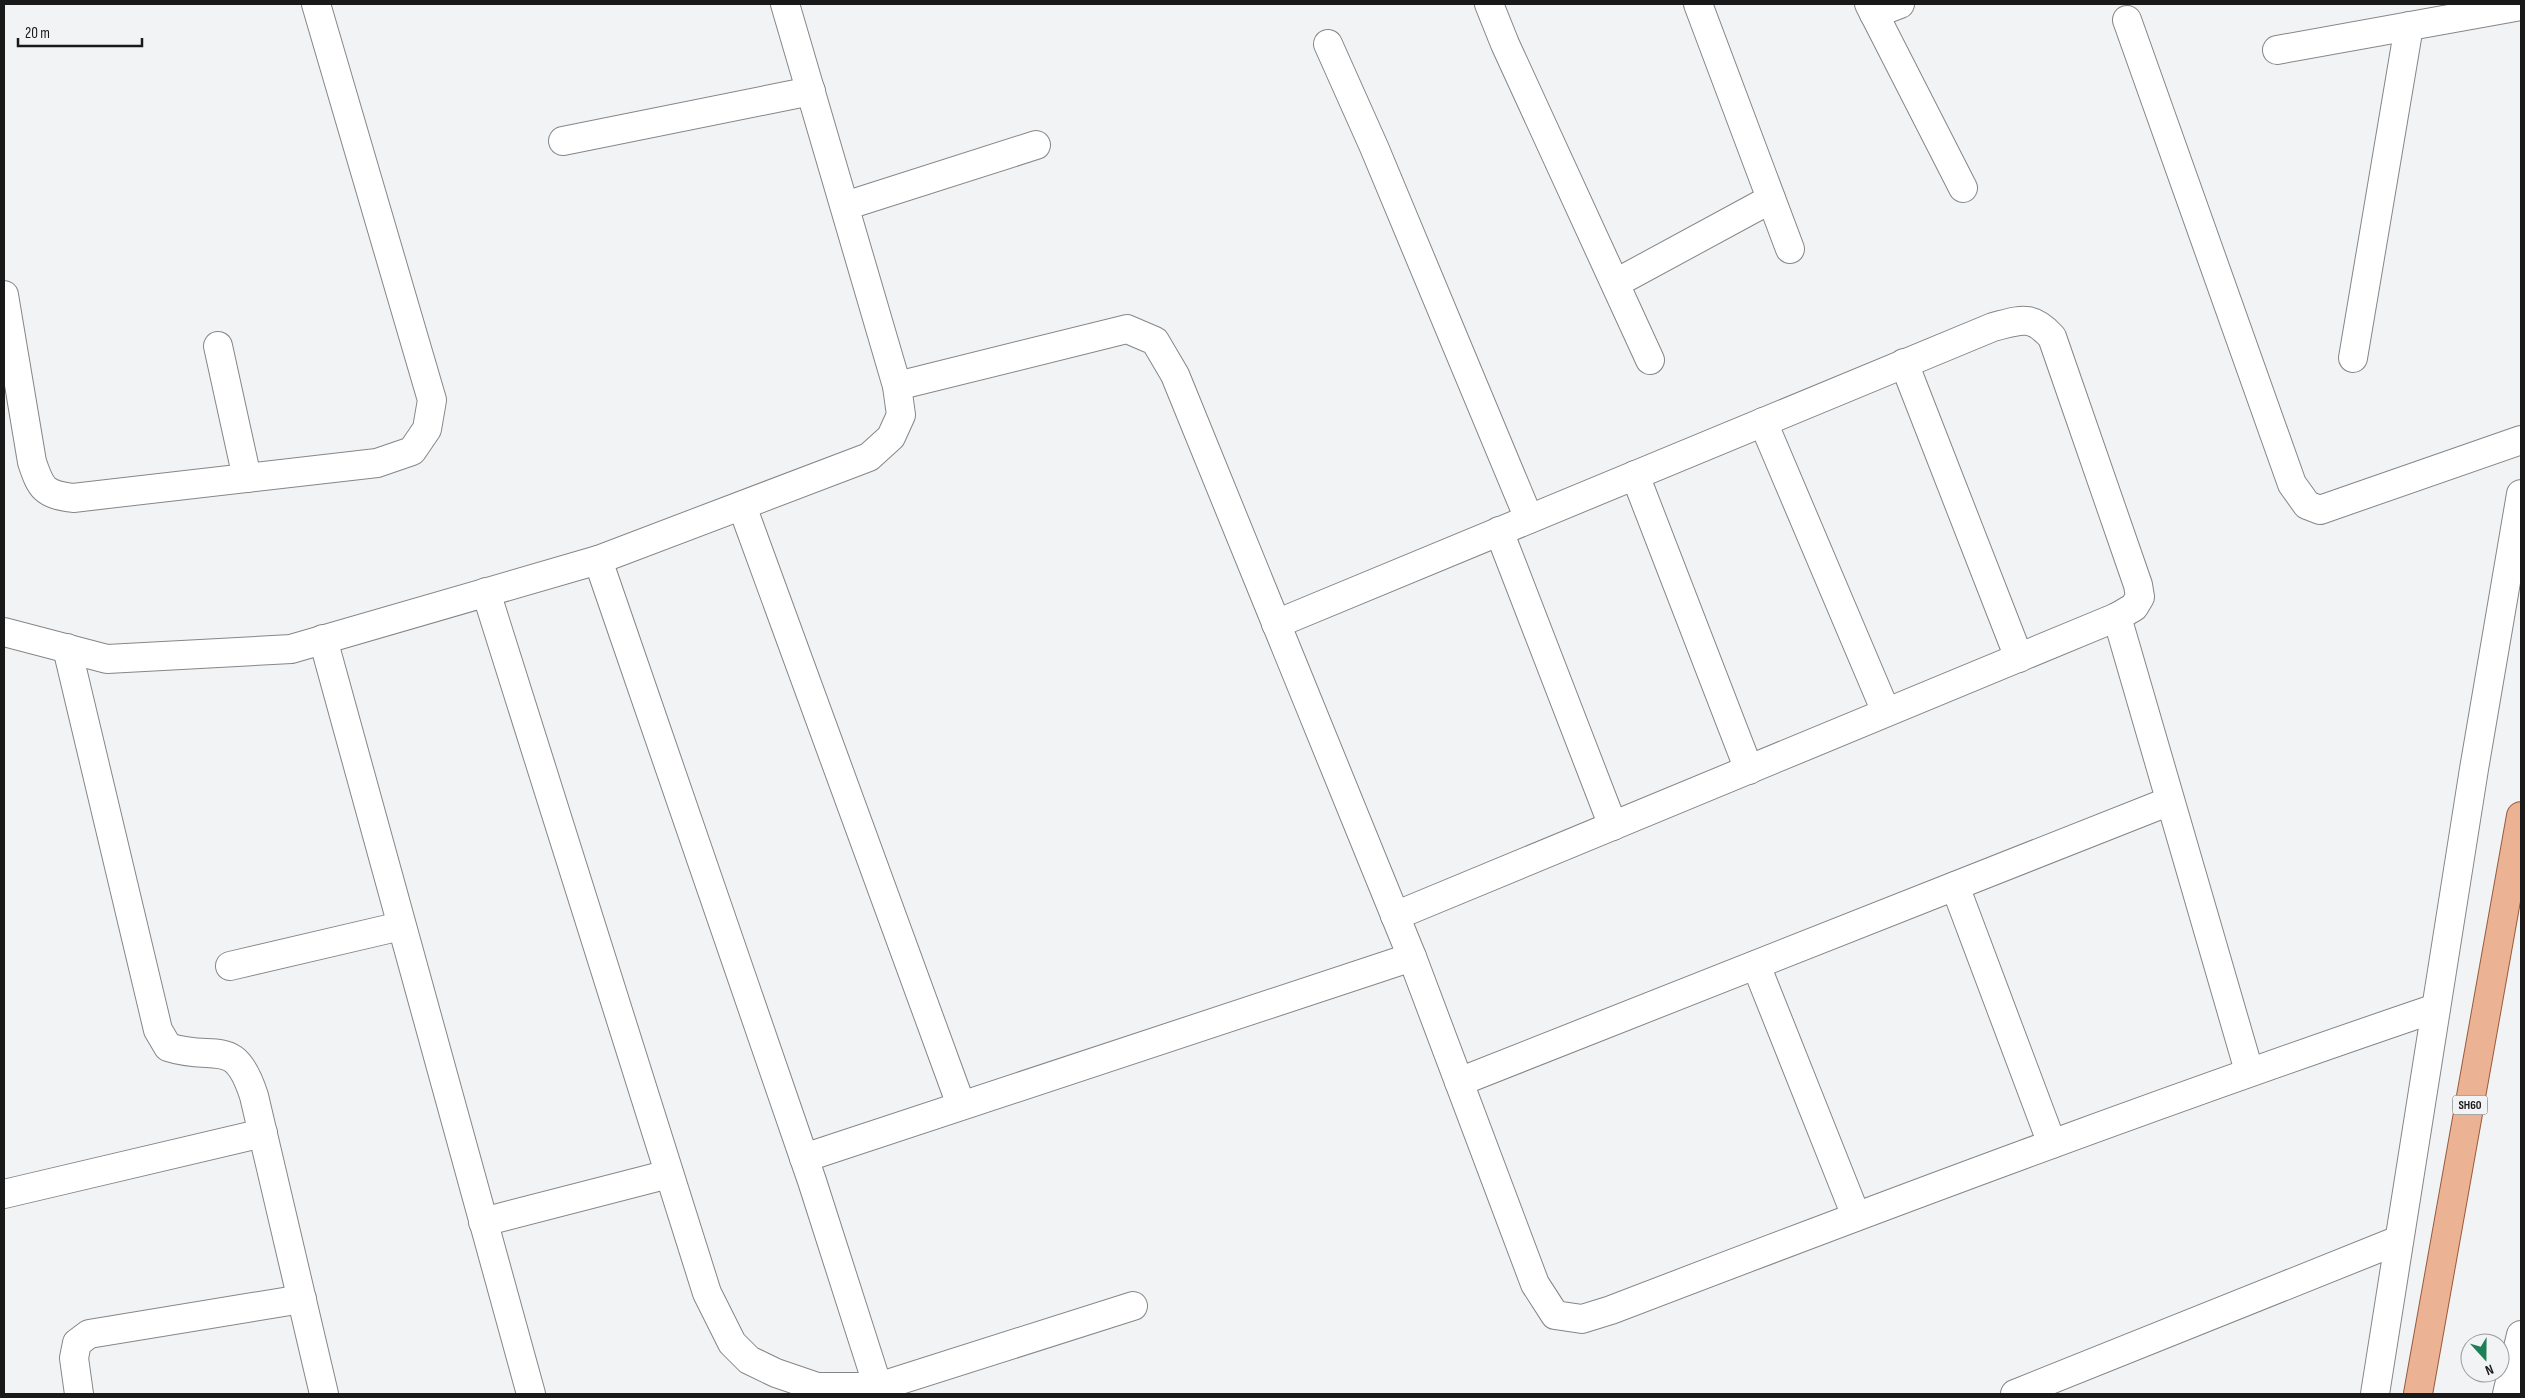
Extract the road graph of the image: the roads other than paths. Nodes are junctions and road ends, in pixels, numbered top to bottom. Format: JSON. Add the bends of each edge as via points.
{"nodes":[{"id":1,"x":316,"y":4,"type":"edge"},
{"id":2,"x":785,"y":4,"type":"edge"},
{"id":3,"x":1489,"y":4,"type":"edge"},
{"id":4,"x":1698,"y":4,"type":"edge"},
{"id":5,"x":1900,"y":4,"type":"edge"},
{"id":6,"x":2521,"y":6,"type":"edge"},
{"id":7,"x":1871,"y":9,"type":"edge"},
{"id":8,"x":2127,"y":20,"type":"dead end"},
{"id":9,"x":2409,"y":26,"type":"junction"},
{"id":10,"x":1328,"y":44,"type":"dead end"},
{"id":11,"x":2277,"y":50,"type":"dead end"},
{"id":12,"x":811,"y":91,"type":"junction"},
{"id":13,"x":563,"y":141,"type":"dead end"},
{"id":14,"x":1036,"y":146,"type":"dead end"},
{"id":15,"x":1964,"y":188,"type":"dead end"},
{"id":16,"x":1771,"y":199,"type":"junction"},
{"id":17,"x":844,"y":206,"type":"junction"},
{"id":18,"x":1790,"y":249,"type":"dead end"},
{"id":19,"x":1616,"y":284,"type":"junction"},
{"id":20,"x":4,"y":295,"type":"edge"},
{"id":21,"x":218,"y":346,"type":"dead end"},
{"id":22,"x":2353,"y":358,"type":"dead end"},
{"id":23,"x":1650,"y":360,"type":"dead end"},
{"id":24,"x":1904,"y":363,"type":"junction"},
{"id":25,"x":11,"y":378,"type":"edge"},
{"id":26,"x":897,"y":386,"type":"junction"},
{"id":27,"x":1763,"y":422,"type":"junction"},
{"id":28,"x":2521,"y":440,"type":"edge"},
{"id":29,"x":1635,"y":475,"type":"junction"},
{"id":30,"x":247,"y":478,"type":"junction"},
{"id":31,"x":2521,"y":494,"type":"edge"},
{"id":32,"x":742,"y":506,"type":"junction"},
{"id":33,"x":1529,"y":519,"type":"junction"},
{"id":34,"x":1499,"y":531,"type":"junction"},
{"id":35,"x":598,"y":560,"type":"junction"},
{"id":36,"x":486,"y":592,"type":"junction"},
{"id":37,"x":2117,"y":617,"type":"junction"},
{"id":38,"x":1276,"y":624,"type":"junction"},
{"id":39,"x":4,"y":632,"type":"edge"},
{"id":40,"x":323,"y":639,"type":"junction"},
{"id":41,"x":67,"y":648,"type":"junction"},
{"id":42,"x":2019,"y":658,"type":"junction"},
{"id":43,"x":1886,"y":712,"type":"junction"},
{"id":44,"x":1748,"y":770,"type":"junction"},
{"id":45,"x":2170,"y":801,"type":"junction"},
{"id":46,"x":2521,"y":816,"type":"edge"},
{"id":47,"x":1613,"y":826,"type":"junction"},
{"id":48,"x":1955,"y":886,"type":"junction"},
{"id":49,"x":1395,"y":916,"type":"junction"},
{"id":50,"x":401,"y":926,"type":"junction"},
{"id":51,"x":1412,"y":956,"type":"junction"},
{"id":52,"x":1756,"y":965,"type":"junction"},
{"id":53,"x":230,"y":966,"type":"dead end"},
{"id":54,"x":2436,"y":1008,"type":"junction"},
{"id":55,"x":2249,"y":1071,"type":"junction"},
{"id":56,"x":1459,"y":1082,"type":"junction"},
{"id":57,"x":961,"y":1105,"type":"junction"},
{"id":58,"x":263,"y":1133,"type":"junction"},
{"id":59,"x":2052,"y":1144,"type":"junction"},
{"id":60,"x":804,"y":1158,"type":"junction"},
{"id":61,"x":669,"y":1174,"type":"junction"},
{"id":62,"x":4,"y":1194,"type":"edge"},
{"id":63,"x":1856,"y":1216,"type":"junction"},
{"id":64,"x":483,"y":1222,"type":"junction"},
{"id":65,"x":2399,"y":1240,"type":"junction"},
{"id":66,"x":302,"y":1299,"type":"junction"},
{"id":67,"x":1133,"y":1306,"type":"dead end"},
{"id":68,"x":2521,"y":1335,"type":"edge"},
{"id":69,"x":878,"y":1387,"type":"junction"},
{"id":70,"x":79,"y":1394,"type":"edge"},
{"id":71,"x":324,"y":1394,"type":"edge"},
{"id":72,"x":530,"y":1394,"type":"edge"},
{"id":73,"x":2015,"y":1394,"type":"edge"},
{"id":74,"x":2375,"y":1394,"type":"edge"},
{"id":75,"x":2418,"y":1394,"type":"edge"},
{"id":76,"x":2507,"y":1394,"type":"edge"}],
"edges":[{"from":1,"to":30,"type":"street","via":[[432,400],[427,429],[412,451],[377,463]]},
{"from":2,"to":12,"type":"street"},
{"from":3,"to":19,"type":"street"},
{"from":4,"to":16,"type":"street"},
{"from":5,"to":7,"type":"street"},
{"from":6,"to":9,"type":"street"},
{"from":7,"to":15,"type":"street"},
{"from":8,"to":28,"type":"street","via":[[2292,484],[2307,505],[2320,510]]},
{"from":9,"to":11,"type":"street"},
{"from":9,"to":22,"type":"street"},
{"from":10,"to":33,"type":"street"},
{"from":12,"to":13,"type":"street"},
{"from":12,"to":17,"type":"street"},
{"from":14,"to":17,"type":"street"},
{"from":16,"to":18,"type":"street"},
{"from":16,"to":19,"type":"street"},
{"from":17,"to":26,"type":"street"},
{"from":19,"to":23,"type":"street"},
{"from":20,"to":25,"type":"street"},
{"from":21,"to":30,"type":"street"},
{"from":24,"to":27,"type":"street"},
{"from":24,"to":37,"type":"street","via":[[1993,327],[2019,320],[2039,323],[2052,337],[2138,585],[2140,597],[2134,607]]},
{"from":24,"to":42,"type":"street"},
{"from":25,"to":30,"type":"street","via":[[39,482],[53,495],[73,498]]},
{"from":26,"to":32,"type":"street","via":[[901,415],[891,437],[868,457]]},
{"from":26,"to":38,"type":"street","via":[[1127,329],[1155,341],[1175,375]]},
{"from":27,"to":29,"type":"street"},
{"from":27,"to":43,"type":"street"},
{"from":29,"to":33,"type":"street"},
{"from":29,"to":44,"type":"street"},
{"from":31,"to":54,"type":"street"},
{"from":32,"to":35,"type":"street"},
{"from":32,"to":57,"type":"street"},
{"from":33,"to":34,"type":"street"},
{"from":34,"to":38,"type":"street"},
{"from":34,"to":47,"type":"street"},
{"from":35,"to":36,"type":"street"},
{"from":35,"to":60,"type":"street"},
{"from":36,"to":40,"type":"street"},
{"from":36,"to":61,"type":"street"},
{"from":37,"to":42,"type":"street"},
{"from":37,"to":45,"type":"street"},
{"from":38,"to":49,"type":"street"},
{"from":39,"to":41,"type":"street"},
{"from":40,"to":41,"type":"street","via":[[291,649],[107,659]]},
{"from":40,"to":50,"type":"street"},
{"from":41,"to":58,"type":"street","via":[[158,1030],[168,1047],[186,1053],[220,1053],[236,1059],[246,1073]]},
{"from":42,"to":43,"type":"street"},
{"from":43,"to":44,"type":"street"},
{"from":44,"to":47,"type":"street"},
{"from":45,"to":48,"type":"street"},
{"from":45,"to":55,"type":"street"},
{"from":46,"to":75,"type":"main road","number":"SH60"},
{"from":47,"to":49,"type":"street"},
{"from":48,"to":52,"type":"street"},
{"from":48,"to":59,"type":"street"},
{"from":49,"to":51,"type":"street"},
{"from":50,"to":53,"type":"street"},
{"from":50,"to":64,"type":"street"},
{"from":51,"to":56,"type":"street"},
{"from":51,"to":57,"type":"street"},
{"from":52,"to":56,"type":"street"},
{"from":52,"to":63,"type":"street"},
{"from":54,"to":55,"type":"street"},
{"from":54,"to":65,"type":"street"},
{"from":55,"to":59,"type":"street"},
{"from":56,"to":63,"type":"street","via":[[1535,1284],[1555,1315],[1590,1317]]},
{"from":57,"to":60,"type":"street"},
{"from":58,"to":62,"type":"street"},
{"from":58,"to":66,"type":"street"},
{"from":59,"to":63,"type":"street"},
{"from":60,"to":69,"type":"street"},
{"from":61,"to":64,"type":"street"},
{"from":61,"to":69,"type":"street","via":[[707,1292],[732,1343],[749,1360],[818,1387]]},
{"from":64,"to":72,"type":"street"},
{"from":65,"to":73,"type":"street"},
{"from":65,"to":74,"type":"street"},
{"from":66,"to":70,"type":"street","via":[[89,1334],[77,1343],[74,1358]]},
{"from":66,"to":71,"type":"street"},
{"from":67,"to":69,"type":"street"},
{"from":68,"to":76,"type":"street"}]}
